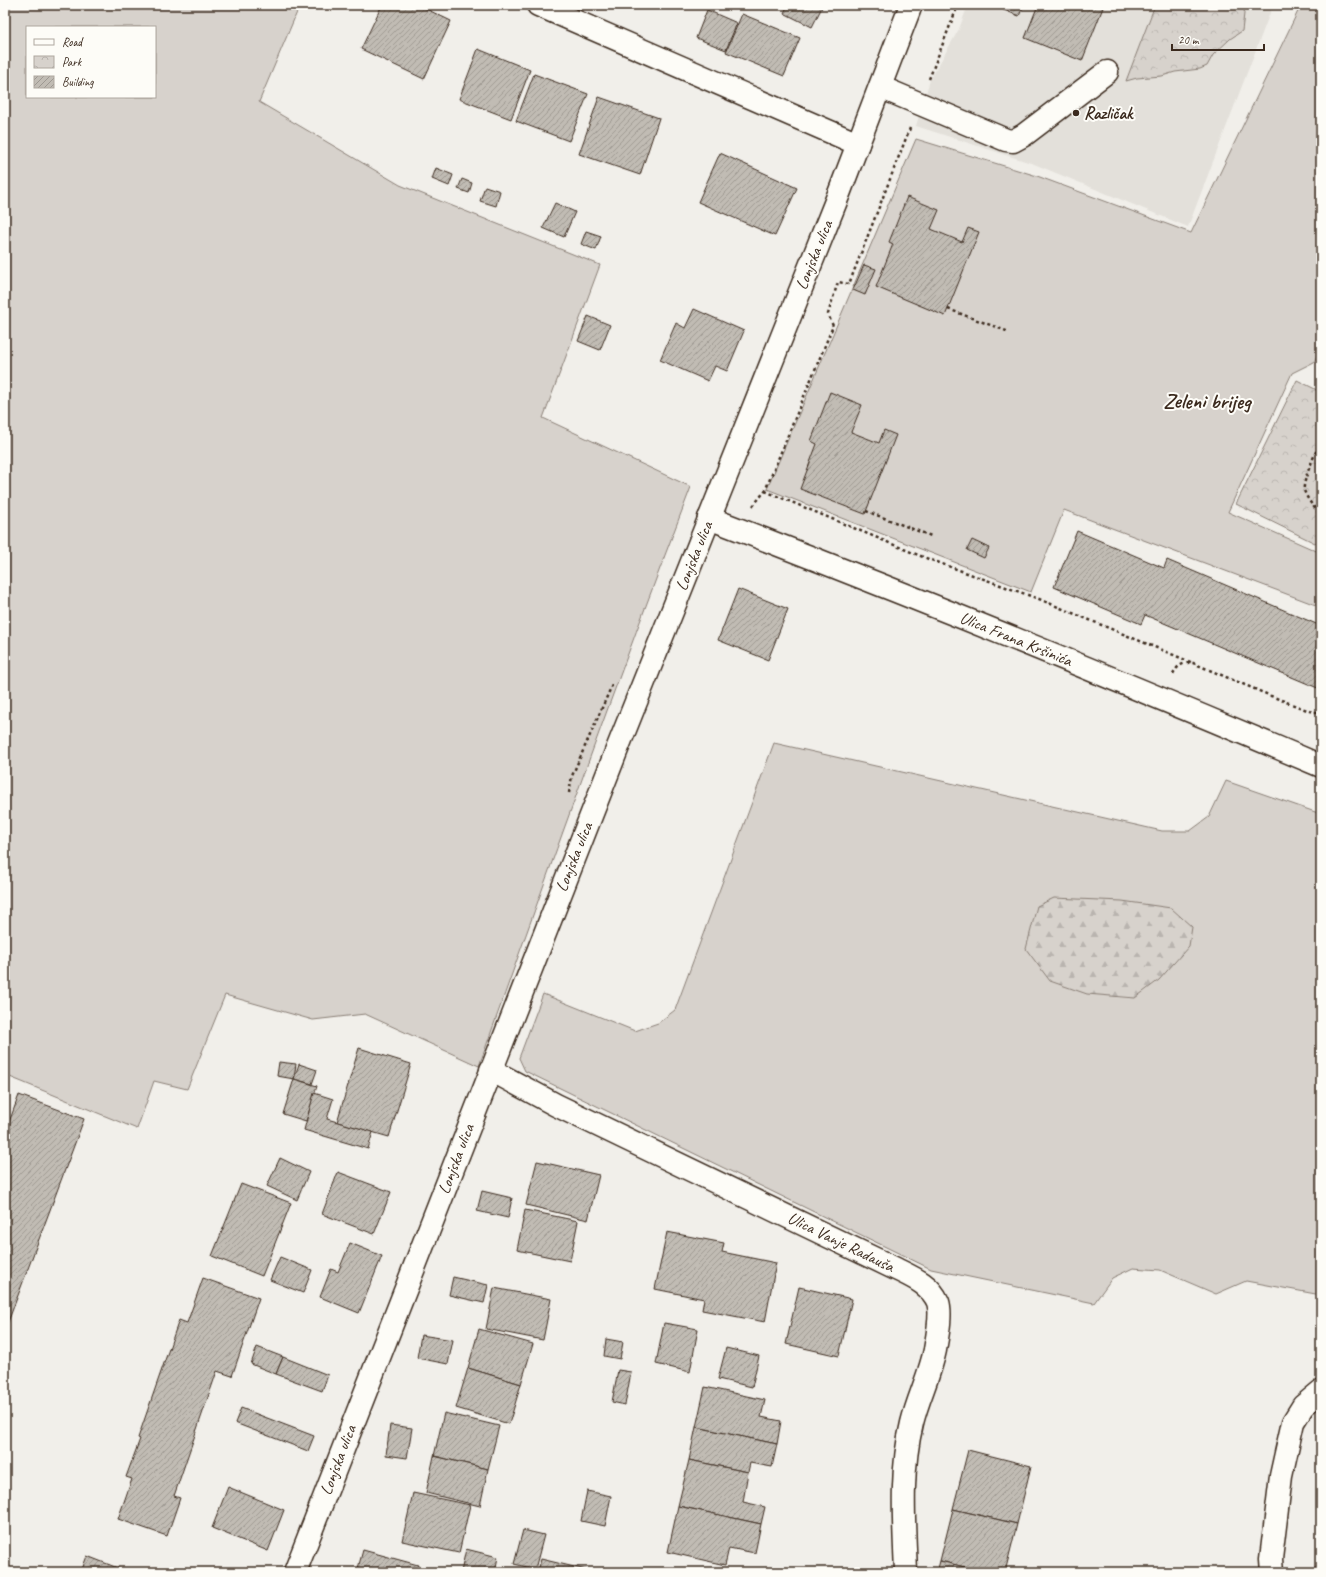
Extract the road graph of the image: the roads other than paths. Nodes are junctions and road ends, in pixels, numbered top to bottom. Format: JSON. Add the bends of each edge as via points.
{"nodes":[{"id":1,"x":538,"y":5,"type":"edge"},
{"id":2,"x":911,"y":5,"type":"edge"},
{"id":3,"x":1107,"y":72,"type":"dead end"},
{"id":4,"x":880,"y":88,"type":"junction"},
{"id":5,"x":858,"y":144,"type":"junction"},
{"id":6,"x":709,"y":518,"type":"junction"},
{"id":7,"x":1321,"y":766,"type":"edge"},
{"id":8,"x":490,"y":1070,"type":"junction"},
{"id":9,"x":1321,"y":1391,"type":"edge"},
{"id":10,"x":295,"y":1572,"type":"edge"},
{"id":11,"x":906,"y":1572,"type":"edge"},
{"id":12,"x":1272,"y":1572,"type":"edge"}],
"edges":[{"from":1,"to":5,"type":"street"},
{"from":2,"to":4,"type":"street","name":"Lonjska ulica"},
{"from":3,"to":4,"type":"street","via":[[1013,141]]},
{"from":4,"to":5,"type":"street","name":"Lonjska ulica"},
{"from":5,"to":6,"type":"street","name":"Lonjska ulica"},
{"from":6,"to":7,"type":"street","name":"Ulica Frana Kršinića","via":[[1162,698]]},
{"from":6,"to":8,"type":"street","name":"Lonjska ulica"},
{"from":8,"to":10,"type":"street","name":"Lonjska ulica"},
{"from":8,"to":11,"type":"street","name":"Ulica Vanje Radauša","via":[[556,1105],[896,1269],[922,1282],[931,1290],[938,1303],[939,1322],[933,1359],[912,1422],[908,1443],[903,1508]]},
{"from":9,"to":12,"type":"street","via":[[1302,1406],[1293,1422],[1282,1476],[1271,1559]]}]}
